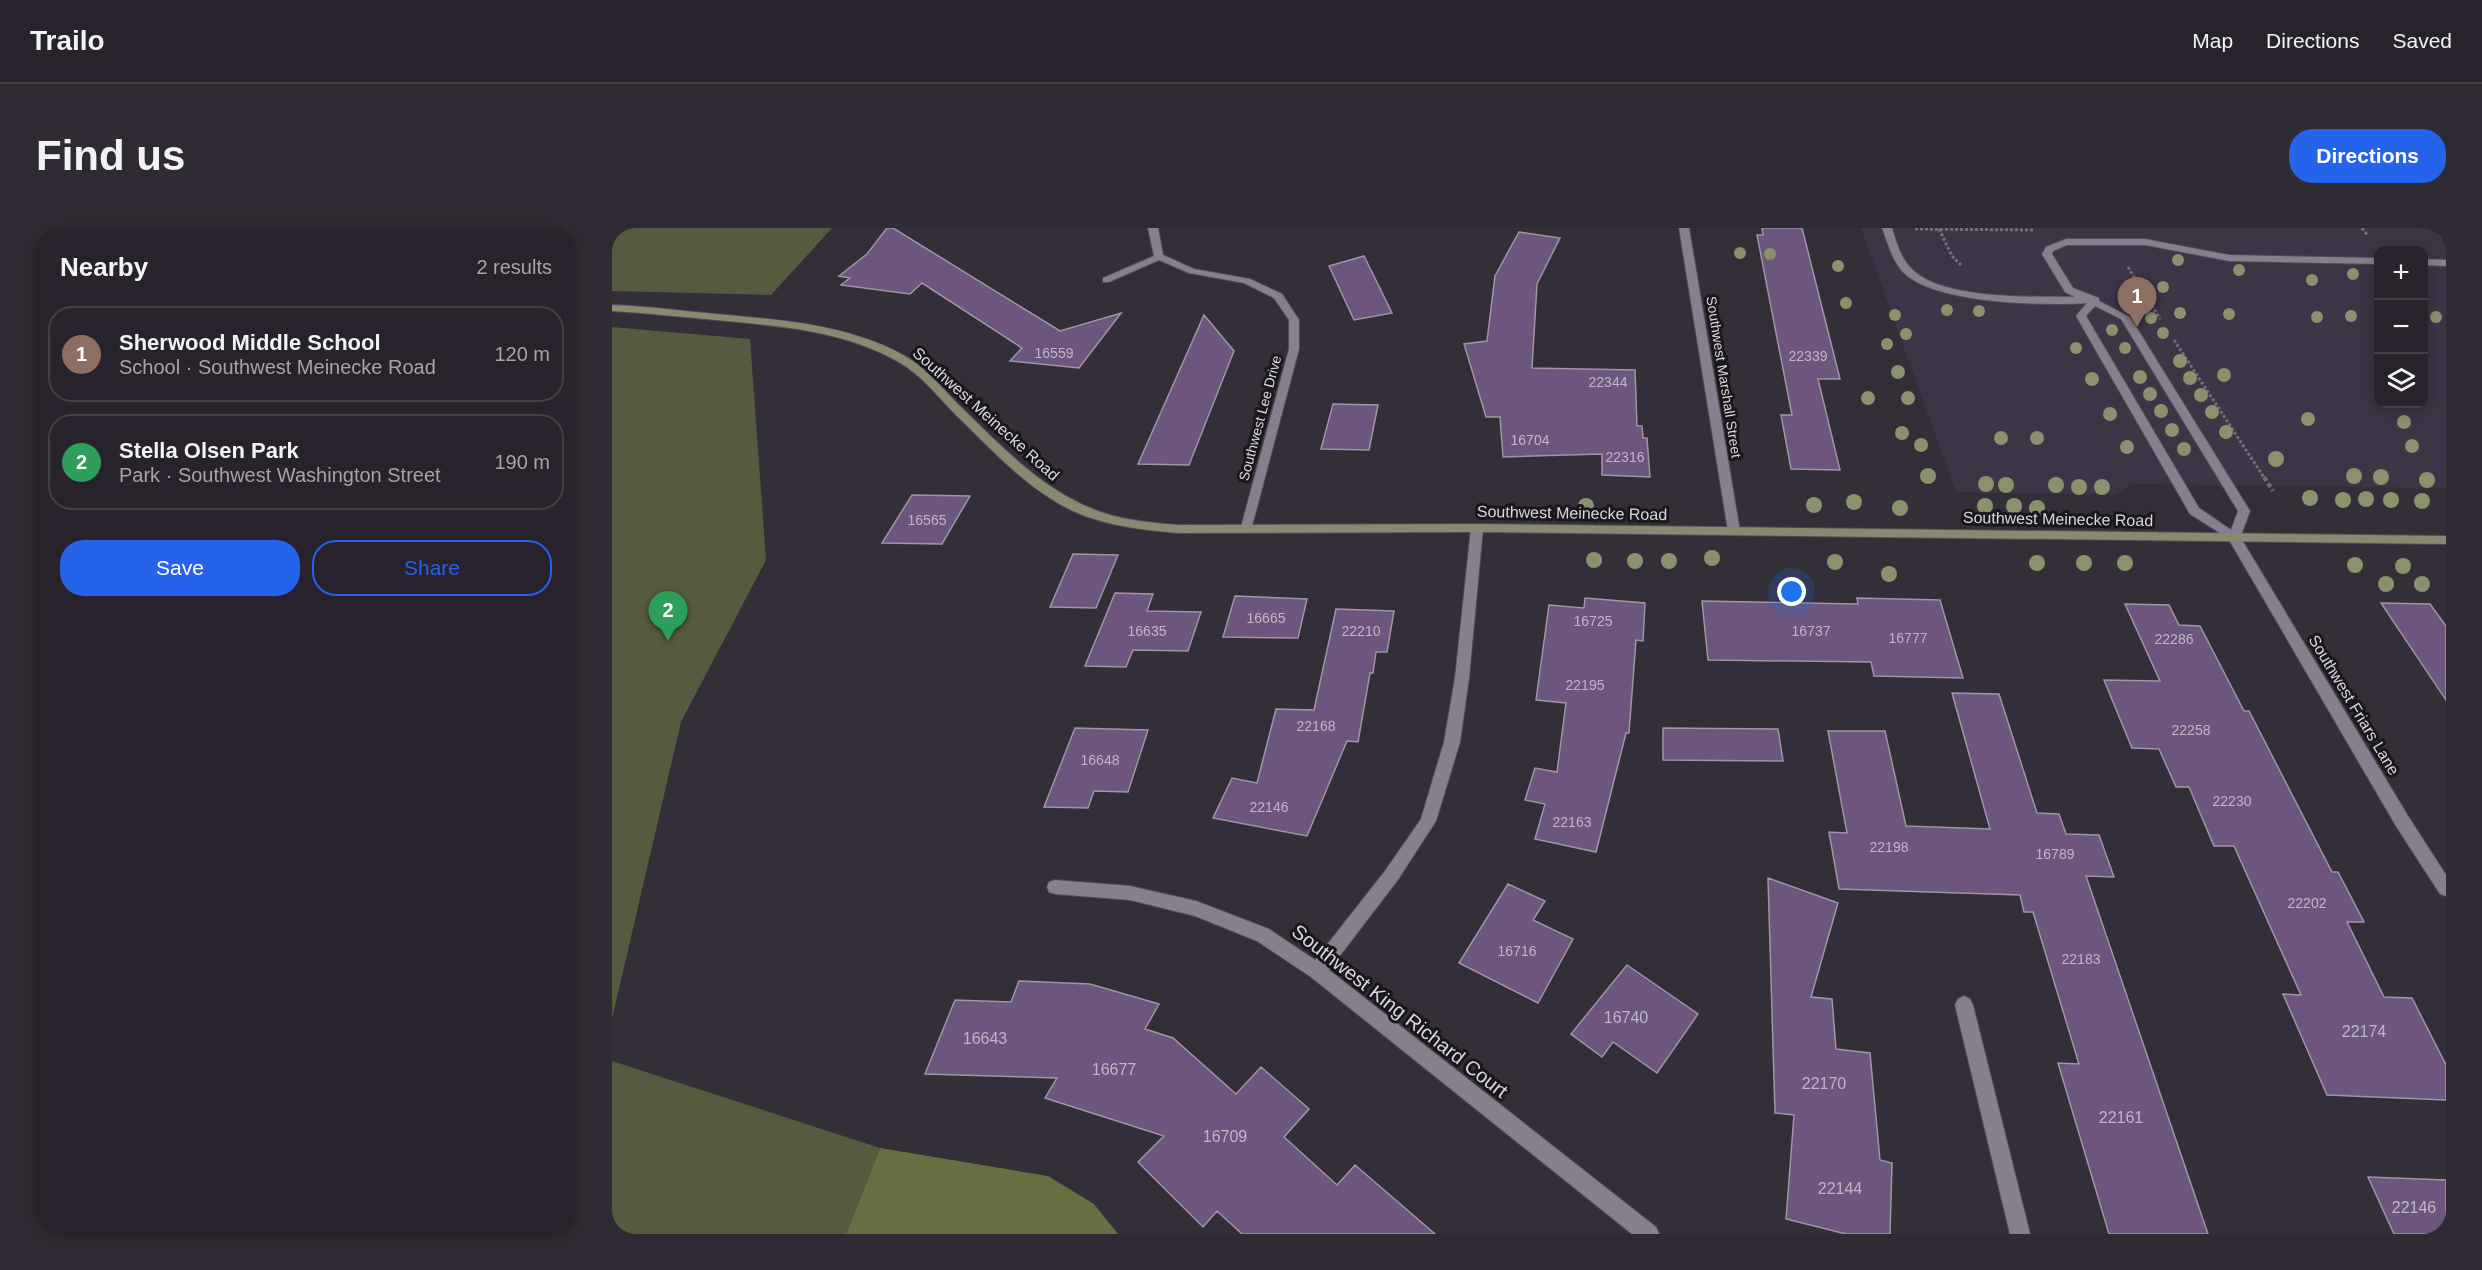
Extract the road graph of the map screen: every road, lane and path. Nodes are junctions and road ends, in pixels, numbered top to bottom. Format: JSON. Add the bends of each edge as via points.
{"nodes":[{"id":1,"x":1153,"y":228,"type":"edge"},
{"id":2,"x":1684,"y":228,"type":"edge"},
{"id":3,"x":1887,"y":228,"type":"edge"},
{"id":4,"x":1939,"y":228,"type":"edge"},
{"id":5,"x":2440,"y":228,"type":"edge"},
{"id":6,"x":2446,"y":237,"type":"edge"},
{"id":7,"x":1160,"y":257,"type":"junction"},
{"id":8,"x":2125,"y":261,"type":"dead end"},
{"id":9,"x":2374,"y":261,"type":"edge"},
{"id":10,"x":2428,"y":262,"type":"edge"},
{"id":11,"x":2446,"y":263,"type":"edge"},
{"id":12,"x":1965,"y":268,"type":"dead end"},
{"id":13,"x":1106,"y":280,"type":"dead end"},
{"id":14,"x":2095,"y":300,"type":"junction"},
{"id":15,"x":612,"y":308,"type":"edge"},
{"id":16,"x":2165,"y":327,"type":"dead end"},
{"id":17,"x":2172,"y":336,"type":"dead end"},
{"id":18,"x":2273,"y":490,"type":"dead end"},
{"id":19,"x":1247,"y":527,"type":"junction"},
{"id":20,"x":1477,"y":528,"type":"junction"},
{"id":21,"x":1734,"y":531,"type":"junction"},
{"id":22,"x":2234,"y":538,"type":"junction"},
{"id":23,"x":2446,"y":540,"type":"edge"},
{"id":24,"x":1055,"y":887,"type":"dead end"},
{"id":25,"x":2446,"y":889,"type":"edge"},
{"id":26,"x":1317,"y":971,"type":"junction"},
{"id":27,"x":1964,"y":1005,"type":"dead end"},
{"id":28,"x":1648,"y":1234,"type":"edge"},
{"id":29,"x":2020,"y":1234,"type":"edge"}],
"edges":[{"from":1,"to":7,"type":"street"},
{"from":2,"to":21,"type":"street","name":"Southwest Marshall Street"},
{"from":3,"to":14,"type":"street","via":[[1908,272],[1926,283],[1961,293]]},
{"from":4,"to":12,"type":"path","via":[[1952,256]]},
{"from":5,"to":6,"type":"street"},
{"from":7,"to":13,"type":"street"},
{"from":7,"to":19,"type":"street","name":"Southwest Lee Drive","via":[[1192,271],[1247,281],[1278,296],[1294,320],[1293,349]]},
{"from":8,"to":16,"type":"path"},
{"from":9,"to":14,"type":"street","via":[[2229,258],[2145,243],[2066,242],[2049,249],[2047,254],[2069,290]]},
{"from":10,"to":11,"type":"street"},
{"from":14,"to":22,"type":"street","via":[[2125,317],[2233,490],[2244,511]]},
{"from":14,"to":22,"type":"street","via":[[2081,316],[2194,511]]},
{"from":15,"to":19,"type":"main road","name":"Southwest Meinecke Road","via":[[762,322],[855,338],[914,367],[1036,484],[1075,508],[1117,522],[1152,527]]},
{"from":17,"to":18,"type":"path"},
{"from":19,"to":20,"type":"main road","name":"Southwest Meinecke Road"},
{"from":20,"to":21,"type":"main road","name":"Southwest Meinecke Road"},
{"from":20,"to":26,"type":"street","via":[[1452,742],[1428,821]]},
{"from":21,"to":22,"type":"main road","name":"Southwest Meinecke Road"},
{"from":22,"to":23,"type":"main road","name":"Southwest Meinecke Road"},
{"from":22,"to":25,"type":"street","name":"Southwest Friars Lane"},
{"from":24,"to":26,"type":"street","name":"Southwest King Richard Court","via":[[1130,893],[1196,909],[1263,935]]},
{"from":26,"to":28,"type":"street","name":"Southwest King Richard Court"},
{"from":27,"to":29,"type":"street"}]}
